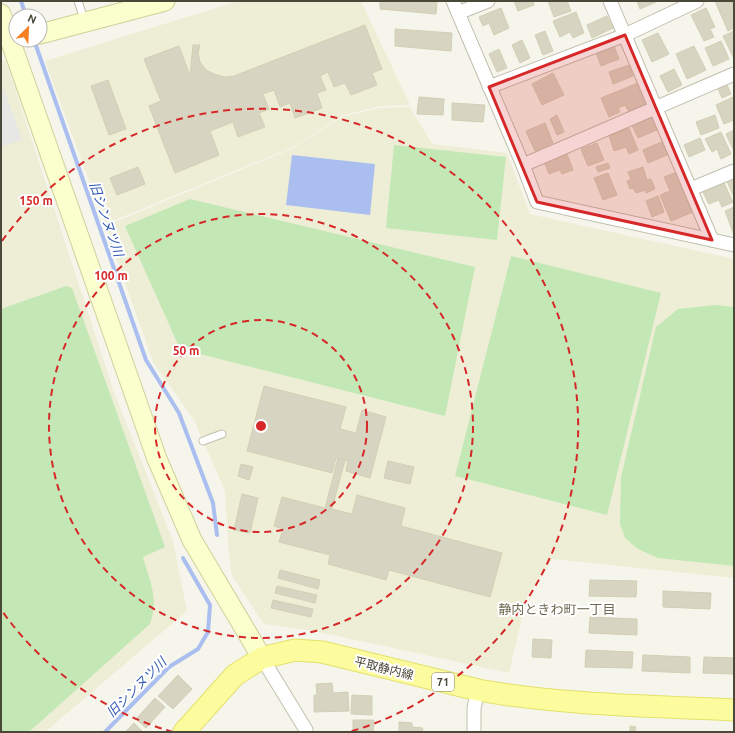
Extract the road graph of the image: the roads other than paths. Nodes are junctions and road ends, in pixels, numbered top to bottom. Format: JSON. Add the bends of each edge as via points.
{"nodes":[{"id":1,"x":78,"y":1,"type":"edge"},
{"id":2,"x":165,"y":1,"type":"edge"},
{"id":3,"x":488,"y":1,"type":"edge"},
{"id":4,"x":610,"y":1,"type":"edge"},
{"id":5,"x":697,"y":1,"type":"edge"},
{"id":6,"x":455,"y":7,"type":"edge"},
{"id":7,"x":1,"y":14,"type":"edge"},
{"id":8,"x":85,"y":22,"type":"junction"},
{"id":9,"x":48,"y":32,"type":"edge"},
{"id":10,"x":625,"y":35,"type":"junction"},
{"id":11,"x":8,"y":36,"type":"edge"},
{"id":12,"x":12,"y":48,"type":"edge"},
{"id":13,"x":734,"y":74,"type":"edge"},
{"id":14,"x":490,"y":87,"type":"junction"},
{"id":15,"x":657,"y":108,"type":"junction"},
{"id":16,"x":523,"y":165,"type":"junction"},
{"id":17,"x":734,"y":171,"type":"edge"},
{"id":18,"x":691,"y":189,"type":"junction"},
{"id":19,"x":712,"y":240,"type":"junction"},
{"id":20,"x":734,"y":245,"type":"edge"},
{"id":21,"x":222,"y":434,"type":"dead end"},
{"id":22,"x":202,"y":441,"type":"dead end"},
{"id":23,"x":262,"y":658,"type":"junction"},
{"id":24,"x":478,"y":690,"type":"junction"},
{"id":25,"x":734,"y":710,"type":"edge"},
{"id":26,"x":184,"y":732,"type":"edge"},
{"id":27,"x":306,"y":732,"type":"edge"},
{"id":28,"x":474,"y":732,"type":"edge"}],
"edges":[{"from":1,"to":8,"type":"lane"},
{"from":2,"to":8,"type":"street"},
{"from":3,"to":6,"type":"street"},
{"from":4,"to":10,"type":"street"},
{"from":5,"to":10,"type":"street"},
{"from":6,"to":14,"type":"street"},
{"from":7,"to":11,"type":"street"},
{"from":8,"to":9,"type":"street"},
{"from":10,"to":14,"type":"street"},
{"from":10,"to":15,"type":"street"},
{"from":12,"to":23,"type":"street","via":[[166,479],[192,540]]},
{"from":13,"to":15,"type":"street"},
{"from":14,"to":16,"type":"street"},
{"from":15,"to":16,"type":"street"},
{"from":15,"to":18,"type":"street"},
{"from":16,"to":19,"type":"street","via":[[537,202]]},
{"from":17,"to":18,"type":"street"},
{"from":18,"to":19,"type":"street"},
{"from":19,"to":20,"type":"street"},
{"from":21,"to":22,"type":"lane"},
{"from":23,"to":24,"type":"main road","name":"平取静内線","number":"71","via":[[295,650],[322,652]]},
{"from":23,"to":26,"type":"main road","name":"平取静内線","number":"71","via":[[235,675]]},
{"from":23,"to":27,"type":"street"},
{"from":24,"to":25,"type":"main road","name":"平取静内線","number":"71","via":[[575,702]]},
{"from":24,"to":28,"type":"street","via":[[474,708]]}]}
